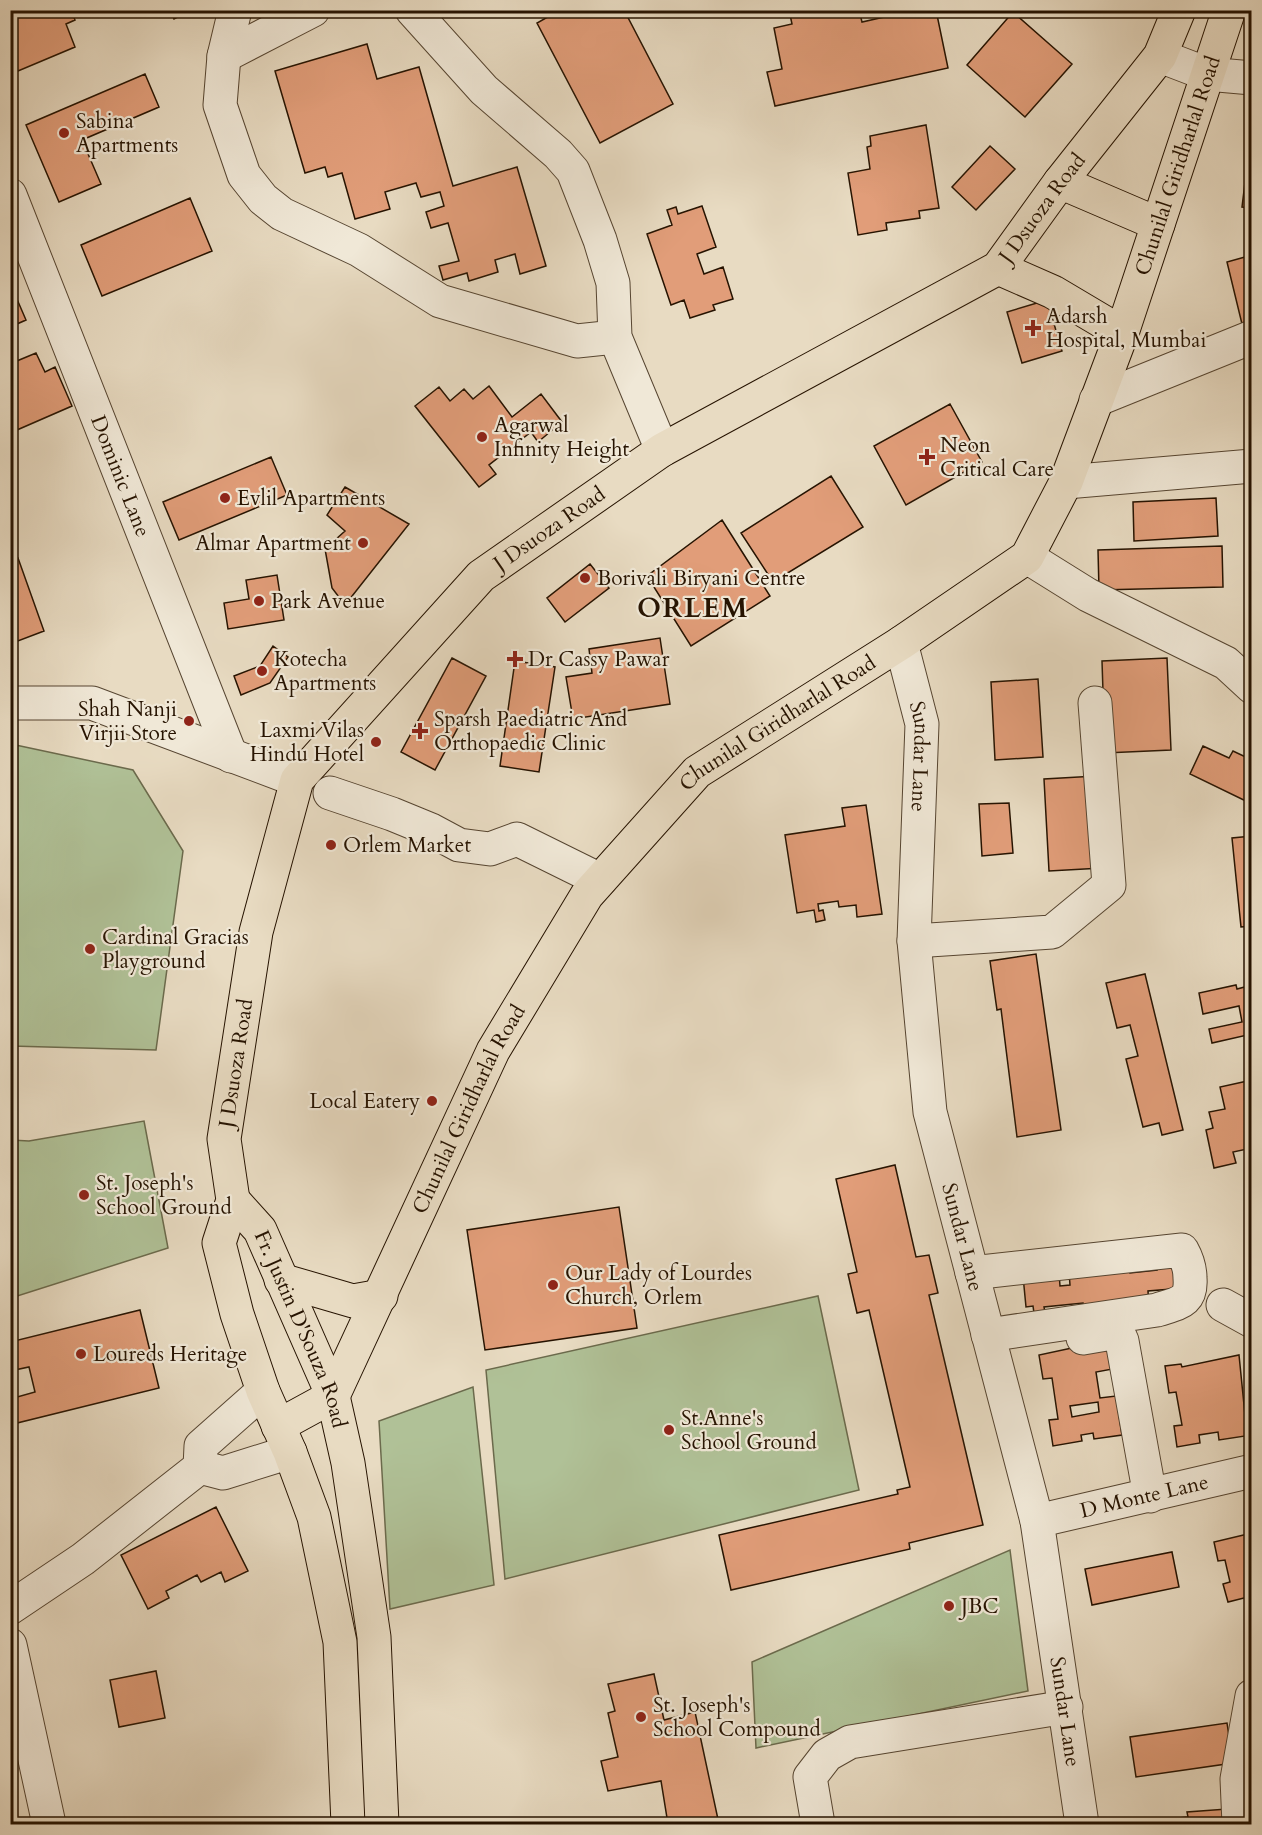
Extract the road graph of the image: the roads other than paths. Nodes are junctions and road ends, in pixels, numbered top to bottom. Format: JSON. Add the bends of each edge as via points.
{"nodes":[{"id":1,"x":235,"y":10,"type":"edge"},
{"id":2,"x":313,"y":10,"type":"edge"},
{"id":3,"x":412,"y":10,"type":"edge"},
{"id":4,"x":1179,"y":10,"type":"edge"},
{"id":5,"x":1229,"y":10,"type":"edge"},
{"id":6,"x":224,"y":56,"type":"junction"},
{"id":7,"x":1160,"y":56,"type":"junction"},
{"id":8,"x":1207,"y":74,"type":"junction"},
{"id":9,"x":1251,"y":78,"type":"edge"},
{"id":10,"x":1060,"y":182,"type":"junction"},
{"id":11,"x":13,"y":209,"type":"edge"},
{"id":12,"x":1158,"y":224,"type":"junction"},
{"id":13,"x":998,"y":268,"type":"junction"},
{"id":14,"x":1122,"y":333,"type":"junction"},
{"id":15,"x":615,"y":337,"type":"junction"},
{"id":16,"x":1251,"y":337,"type":"edge"},
{"id":17,"x":1096,"y":400,"type":"junction"},
{"id":18,"x":662,"y":450,"type":"junction"},
{"id":19,"x":1251,"y":466,"type":"edge"},
{"id":20,"x":1066,"y":482,"type":"junction"},
{"id":21,"x":1027,"y":557,"type":"junction"},
{"id":22,"x":901,"y":643,"type":"junction"},
{"id":23,"x":1251,"y":687,"type":"edge"},
{"id":24,"x":10,"y":703,"type":"edge"},
{"id":25,"x":1095,"y":704,"type":"dead end"},
{"id":26,"x":231,"y":756,"type":"junction"},
{"id":27,"x":297,"y":780,"type":"junction"},
{"id":28,"x":330,"y":793,"type":"dead end"},
{"id":29,"x":600,"y":880,"type":"junction"},
{"id":30,"x":914,"y":940,"type":"junction"},
{"id":31,"x":233,"y":1200,"type":"junction"},
{"id":32,"x":972,"y":1273,"type":"junction"},
{"id":33,"x":281,"y":1280,"type":"junction"},
{"id":34,"x":381,"y":1296,"type":"junction"},
{"id":35,"x":1223,"y":1305,"type":"dead end"},
{"id":36,"x":1251,"y":1321,"type":"edge"},
{"id":37,"x":991,"y":1346,"type":"junction"},
{"id":38,"x":263,"y":1391,"type":"junction"},
{"id":39,"x":333,"y":1396,"type":"junction"},
{"id":40,"x":284,"y":1439,"type":"junction"},
{"id":41,"x":200,"y":1467,"type":"junction"},
{"id":42,"x":1251,"y":1471,"type":"edge"},
{"id":43,"x":1150,"y":1496,"type":"junction"},
{"id":44,"x":1036,"y":1521,"type":"junction"},
{"id":45,"x":10,"y":1608,"type":"edge"},
{"id":46,"x":10,"y":1645,"type":"edge"},
{"id":47,"x":1251,"y":1696,"type":"edge"},
{"id":48,"x":1066,"y":1707,"type":"junction"},
{"id":49,"x":49,"y":1824,"type":"edge"},
{"id":50,"x":348,"y":1824,"type":"edge"},
{"id":51,"x":382,"y":1824,"type":"edge"},
{"id":52,"x":818,"y":1824,"type":"edge"},
{"id":53,"x":1082,"y":1824,"type":"edge"},
{"id":54,"x":1239,"y":1824,"type":"edge"}],
"edges":[{"from":1,"to":6,"type":"street"},
{"from":2,"to":6,"type":"street"},
{"from":3,"to":15,"type":"street","via":[[484,90],[573,171],[613,283]]},
{"from":4,"to":7,"type":"main road"},
{"from":5,"to":8,"type":"main road","name":"Chunilal Giridharlal Road"},
{"from":6,"to":15,"type":"street","via":[[220,105],[227,130],[244,175],[263,199],[282,214],[359,250],[440,301],[577,341]]},
{"from":7,"to":8,"type":"street"},
{"from":7,"to":10,"type":"main road","name":"J Dsuoza Road"},
{"from":8,"to":9,"type":"street"},
{"from":8,"to":12,"type":"main road","name":"Chunilal Giridharlal Road"},
{"from":10,"to":12,"type":"main road"},
{"from":10,"to":13,"type":"main road","name":"J Dsuoza Road"},
{"from":11,"to":26,"type":"street","name":"Dominic Lane"},
{"from":12,"to":14,"type":"main road","name":"Chunilal Giridharlal Road"},
{"from":13,"to":14,"type":"main road","via":[[1053,292]]},
{"from":13,"to":18,"type":"main road","name":"J Dsuoza Road"},
{"from":14,"to":17,"type":"main road","name":"Chunilal Giridharlal Road"},
{"from":15,"to":18,"type":"street"},
{"from":16,"to":17,"type":"street"},
{"from":17,"to":20,"type":"main road","name":"Chunilal Giridharlal Road"},
{"from":18,"to":27,"type":"main road","name":"J Dsuoza Road","via":[[481,576]]},
{"from":19,"to":20,"type":"street"},
{"from":20,"to":21,"type":"main road","name":"Chunilal Giridharlal Road"},
{"from":21,"to":22,"type":"main road","name":"Chunilal Giridharlal Road"},
{"from":21,"to":23,"type":"street","via":[[1088,595],[1226,663]]},
{"from":22,"to":29,"type":"main road","name":"Chunilal Giridharlal Road","via":[[697,772]]},
{"from":22,"to":30,"type":"street","name":"Sundar Lane","via":[[922,724]]},
{"from":24,"to":26,"type":"street","via":[[93,704]]},
{"from":25,"to":30,"type":"street","via":[[1109,885],[1052,932]]},
{"from":26,"to":27,"type":"street"},
{"from":27,"to":31,"type":"main road","name":"J Dsuoza Road","via":[[256,932],[224,1139]]},
{"from":28,"to":29,"type":"street","via":[[402,818],[459,845],[490,849],[517,839]]},
{"from":29,"to":34,"type":"main road","name":"Chunilal Giridharlal Road","via":[[587,895],[493,1051]]},
{"from":30,"to":32,"type":"street","name":"Sundar Lane","via":[[930,1112]]},
{"from":31,"to":33,"type":"main road","name":"Fr. Justin D'Souza Road","via":[[260,1230]]},
{"from":31,"to":38,"type":"main road","name":"Fr. Justin D'Souza Road","via":[[219,1243]]},
{"from":32,"to":37,"type":"street","name":"Sundar Lane"},
{"from":32,"to":37,"type":"street","via":[[1182,1250],[1189,1266],[1191,1292],[1175,1304]]},
{"from":33,"to":34,"type":"main road","via":[[353,1301]]},
{"from":33,"to":39,"type":"main road","name":"Fr. Justin D'Souza Road"},
{"from":34,"to":39,"type":"main road","name":"Chunilal Giridharlal Road"},
{"from":35,"to":36,"type":"street"},
{"from":37,"to":43,"type":"street","via":[[1118,1332]]},
{"from":37,"to":44,"type":"street","name":"Sundar Lane"},
{"from":38,"to":40,"type":"main road","name":"Fr. Justin D'Souza Road"},
{"from":38,"to":41,"type":"street","via":[[201,1446]]},
{"from":39,"to":40,"type":"main road"},
{"from":39,"to":51,"type":"main road","name":"Fr. Justin D'Souza Road","via":[[350,1475],[374,1637]]},
{"from":40,"to":41,"type":"street","via":[[223,1473]]},
{"from":40,"to":50,"type":"main road","name":"Fr. Justin D'Souza Road","via":[[314,1517],[340,1642]]},
{"from":41,"to":45,"type":"street","via":[[83,1559]]},
{"from":42,"to":43,"type":"street","name":"D Monte Lane"},
{"from":43,"to":44,"type":"street","name":"D Monte Lane"},
{"from":44,"to":48,"type":"street","name":"Sundar Lane"},
{"from":46,"to":49,"type":"street"},
{"from":47,"to":54,"type":"street","via":[[1237,1779]]},
{"from":48,"to":52,"type":"street","via":[[850,1742],[827,1755],[810,1777]]},
{"from":48,"to":53,"type":"street","name":"Sundar Lane"}]}
